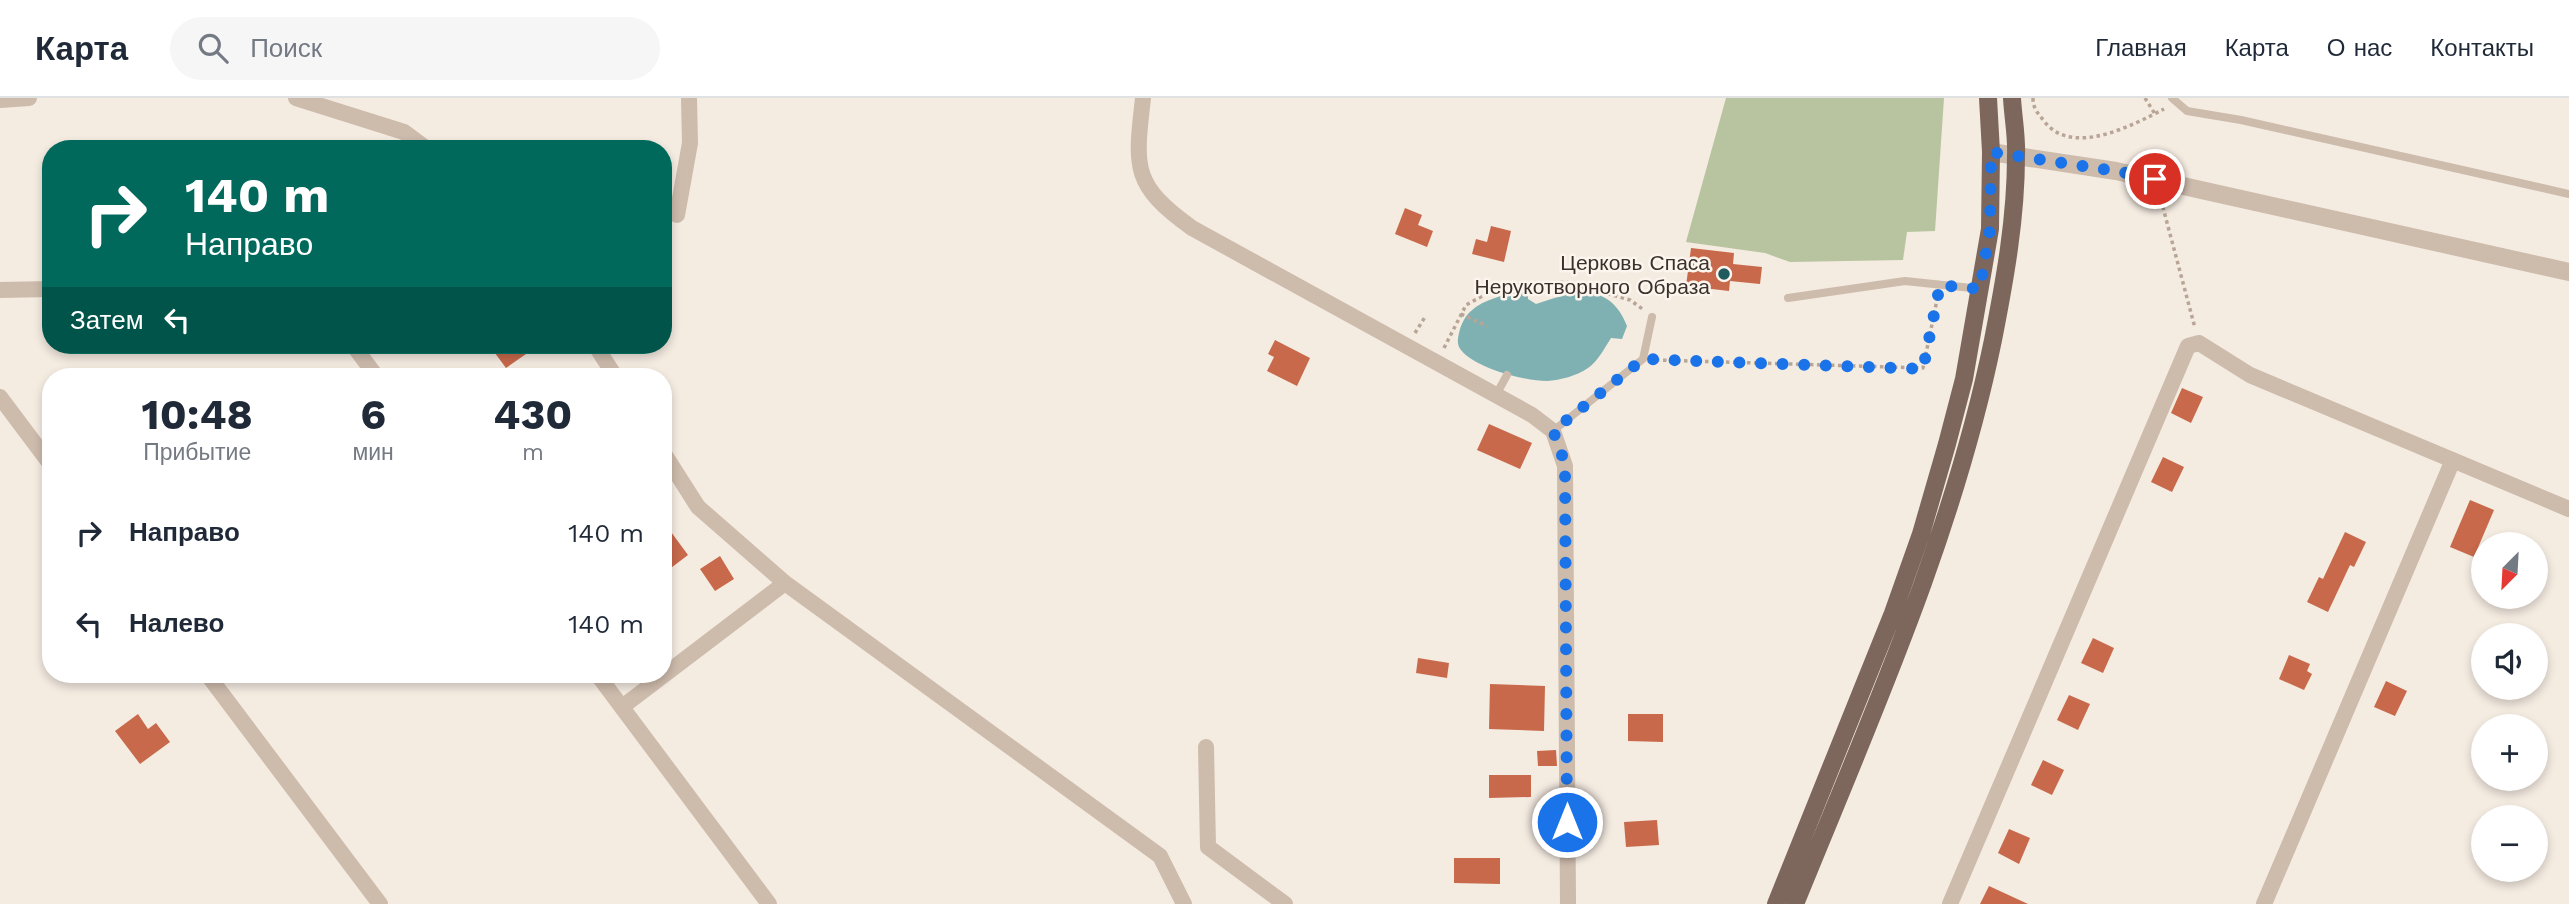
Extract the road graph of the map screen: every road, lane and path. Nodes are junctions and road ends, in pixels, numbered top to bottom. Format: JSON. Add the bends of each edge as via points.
{"nodes":[{"id":1,"x":29,"y":98,"type":"edge"},
{"id":2,"x":296,"y":98,"type":"edge"},
{"id":3,"x":689,"y":98,"type":"edge"},
{"id":4,"x":1143,"y":98,"type":"edge"},
{"id":5,"x":1988,"y":98,"type":"edge"},
{"id":6,"x":2012,"y":98,"type":"edge"},
{"id":7,"x":2033,"y":98,"type":"edge"},
{"id":8,"x":2145,"y":98,"type":"edge"},
{"id":9,"x":0,"y":100,"type":"edge"},
{"id":10,"x":2174,"y":101,"type":"edge"},
{"id":11,"x":2155,"y":114,"type":"junction"},
{"id":12,"x":414,"y":140,"type":"edge"},
{"id":13,"x":1991,"y":152,"type":"junction"},
{"id":14,"x":2017,"y":155,"type":"junction"},
{"id":15,"x":2155,"y":179,"type":"junction"},
{"id":16,"x":2569,"y":194,"type":"edge"},
{"id":17,"x":677,"y":215,"type":"dead end"},
{"id":18,"x":2569,"y":272,"type":"edge"},
{"id":19,"x":1940,"y":285,"type":"junction"},
{"id":20,"x":42,"y":289,"type":"edge"},
{"id":21,"x":1980,"y":289,"type":"junction"},
{"id":22,"x":0,"y":290,"type":"edge"},
{"id":23,"x":1788,"y":298,"type":"dead end"},
{"id":24,"x":1461,"y":314,"type":"junction"},
{"id":25,"x":1652,"y":317,"type":"joint"},
{"id":26,"x":1487,"y":326,"type":"dead end"},
{"id":27,"x":2199,"y":344,"type":"junction"},
{"id":28,"x":1643,"y":359,"type":"junction"},
{"id":29,"x":1436,"y":362,"type":"junction"},
{"id":30,"x":1507,"y":375,"type":"dead end"},
{"id":31,"x":1496,"y":395,"type":"junction"},
{"id":32,"x":0,"y":397,"type":"edge"},
{"id":33,"x":1553,"y":431,"type":"junction"},
{"id":34,"x":42,"y":453,"type":"edge"},
{"id":35,"x":2452,"y":460,"type":"junction"},
{"id":36,"x":672,"y":466,"type":"edge"},
{"id":37,"x":2569,"y":509,"type":"edge"},
{"id":38,"x":785,"y":583,"type":"junction"},
{"id":39,"x":672,"y":669,"type":"edge"},
{"id":40,"x":214,"y":683,"type":"edge"},
{"id":41,"x":604,"y":683,"type":"edge"},
{"id":42,"x":654,"y":683,"type":"edge"},
{"id":43,"x":622,"y":707,"type":"junction"},
{"id":44,"x":1206,"y":747,"type":"dead end"},
{"id":45,"x":380,"y":904,"type":"edge"},
{"id":46,"x":768,"y":904,"type":"edge"},
{"id":47,"x":1184,"y":904,"type":"edge"},
{"id":48,"x":1285,"y":904,"type":"edge"},
{"id":49,"x":1568,"y":904,"type":"edge"},
{"id":50,"x":1776,"y":904,"type":"edge"},
{"id":51,"x":1795,"y":904,"type":"edge"},
{"id":52,"x":1950,"y":904,"type":"edge"},
{"id":53,"x":2264,"y":904,"type":"edge"}],
"edges":[{"from":1,"to":9,"type":"street"},
{"from":2,"to":12,"type":"street","via":[[404,132]]},
{"from":3,"to":17,"type":"street","via":[[690,144]]},
{"from":4,"to":29,"type":"street","via":[[1139,166],[1163,207],[1192,228]]},
{"from":5,"to":13,"type":"main road"},
{"from":6,"to":14,"type":"main road"},
{"from":7,"to":11,"type":"path","via":[[2033,107],[2050,130],[2080,139],[2115,133]]},
{"from":8,"to":11,"type":"path"},
{"from":10,"to":11,"type":"path"},
{"from":10,"to":16,"type":"lane","via":[[2187,111]]},
{"from":13,"to":14,"type":"street"},
{"from":13,"to":21,"type":"main road","via":[[1990,229]]},
{"from":14,"to":15,"type":"street"},
{"from":14,"to":51,"type":"main road","via":[[2002,295],[1956,489],[1900,646]]},
{"from":15,"to":18,"type":"street"},
{"from":15,"to":27,"type":"path"},
{"from":19,"to":21,"type":"lane"},
{"from":19,"to":23,"type":"lane","via":[[1905,281]]},
{"from":19,"to":28,"type":"path","via":[[1923,369]]},
{"from":20,"to":22,"type":"street"},
{"from":21,"to":50,"type":"main road","via":[[1960,392],[1921,534]]},
{"from":24,"to":25,"type":"path","via":[[1466,305],[1501,286],[1566,282],[1630,300]]},
{"from":24,"to":26,"type":"path"},
{"from":24,"to":29,"type":"path"},
{"from":25,"to":28,"type":"lane"},
{"from":27,"to":35,"type":"street","via":[[2250,375]]},
{"from":27,"to":52,"type":"street","via":[[2188,346]]},
{"from":28,"to":33,"type":"lane"},
{"from":29,"to":31,"type":"street"},
{"from":30,"to":31,"type":"lane"},
{"from":31,"to":33,"type":"street"},
{"from":32,"to":34,"type":"street"},
{"from":33,"to":49,"type":"street","via":[[1565,466]]},
{"from":35,"to":37,"type":"street"},
{"from":35,"to":53,"type":"street"},
{"from":36,"to":38,"type":"street","via":[[698,507]]},
{"from":38,"to":39,"type":"street"},
{"from":38,"to":47,"type":"street","via":[[1160,856]]},
{"from":40,"to":45,"type":"street"},
{"from":41,"to":43,"type":"street"},
{"from":42,"to":43,"type":"street"},
{"from":43,"to":46,"type":"street"},
{"from":44,"to":48,"type":"street","via":[[1208,847]]}]}
